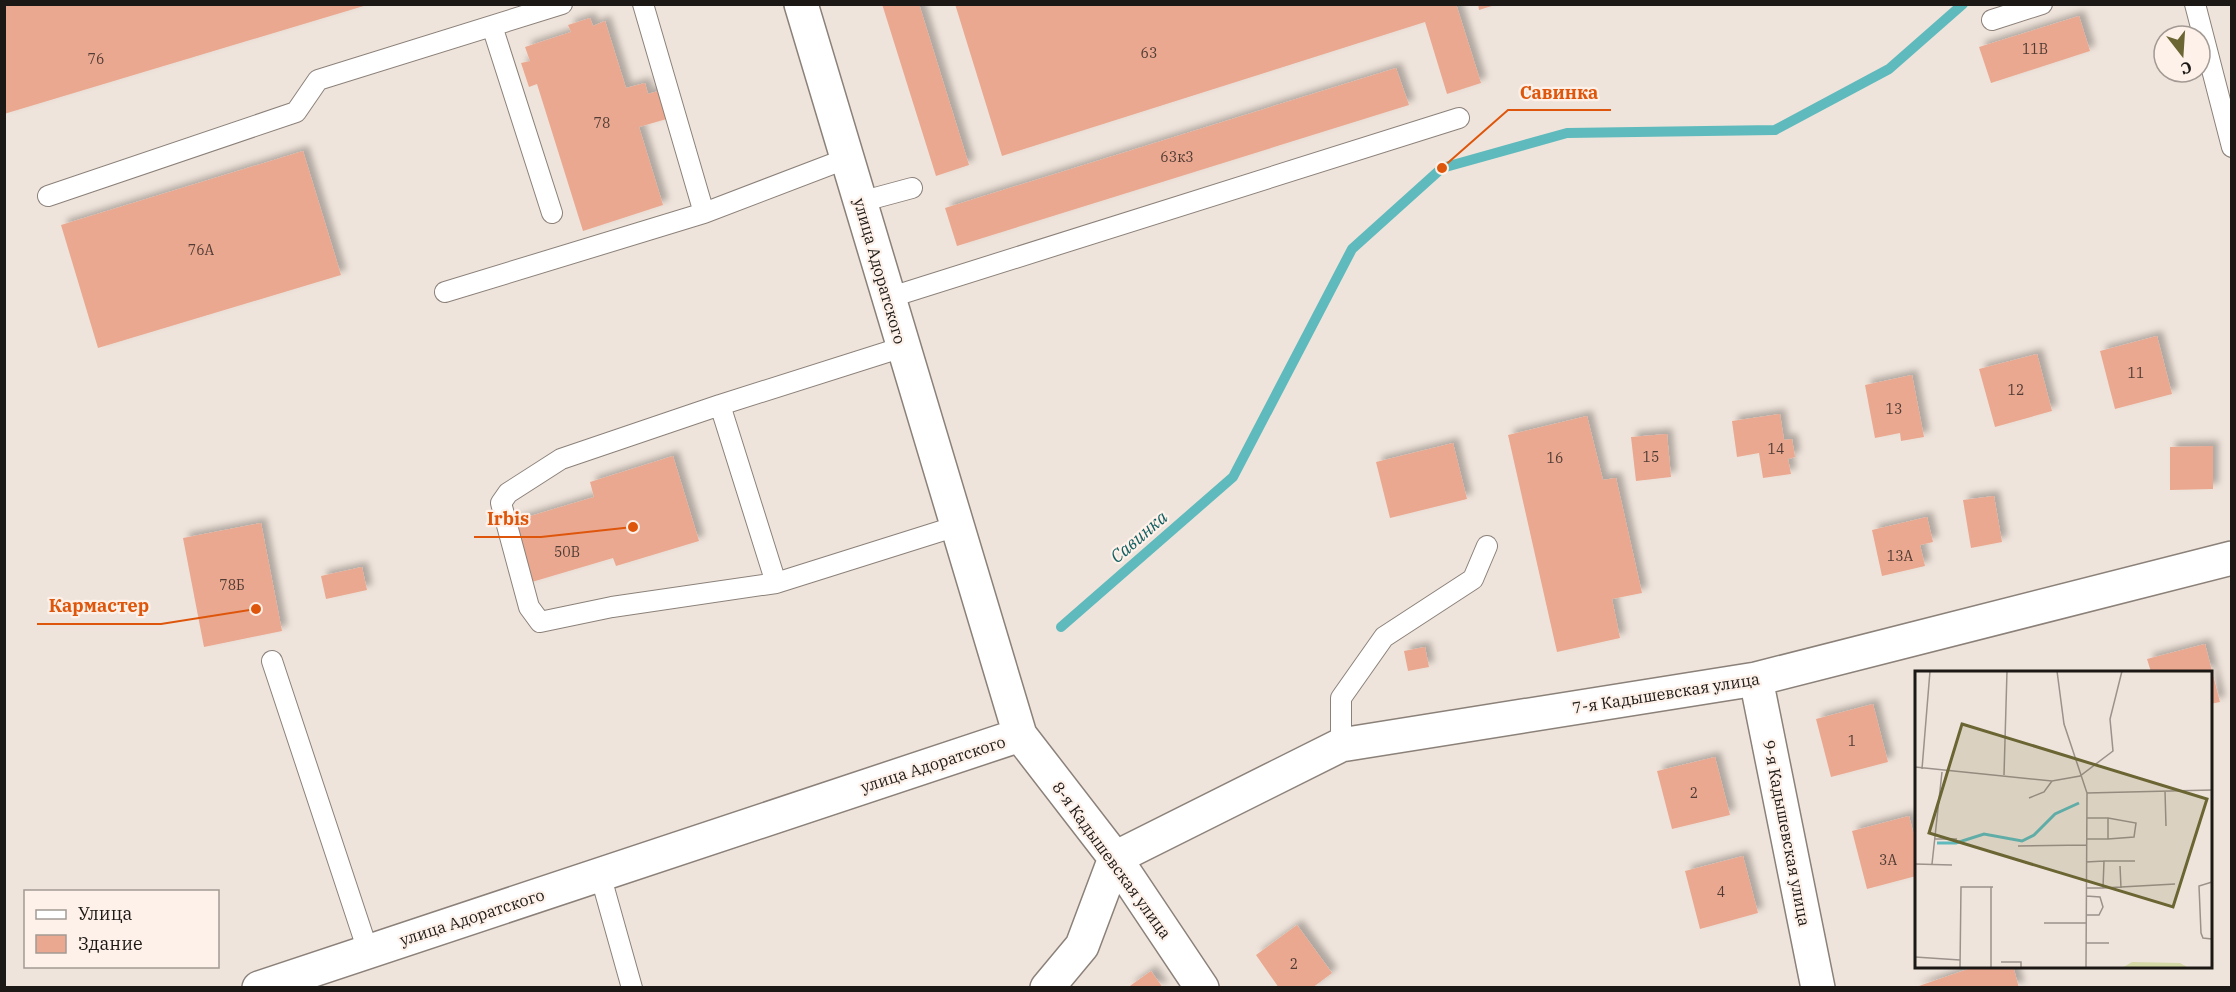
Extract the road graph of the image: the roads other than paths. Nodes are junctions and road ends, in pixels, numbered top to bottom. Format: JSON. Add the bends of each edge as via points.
{"nodes":[{"id":1,"x":562,"y":4,"type":"edge"},
{"id":2,"x":643,"y":4,"type":"edge"},
{"id":3,"x":801,"y":4,"type":"edge"},
{"id":4,"x":2042,"y":4,"type":"edge"},
{"id":5,"x":2195,"y":4,"type":"edge"},
{"id":6,"x":1992,"y":20,"type":"dead end"},
{"id":7,"x":492,"y":26,"type":"junction"},
{"id":8,"x":1459,"y":118,"type":"dead end"},
{"id":9,"x":2232,"y":147,"type":"edge"},
{"id":10,"x":848,"y":158,"type":"junction"},
{"id":11,"x":912,"y":188,"type":"dead end"},
{"id":12,"x":48,"y":196,"type":"dead end"},
{"id":13,"x":860,"y":202,"type":"junction"},
{"id":14,"x":552,"y":213,"type":"dead end"},
{"id":15,"x":704,"y":213,"type":"junction"},
{"id":16,"x":444,"y":292,"type":"dead end"},
{"id":17,"x":888,"y":298,"type":"junction"},
{"id":18,"x":903,"y":347,"type":"junction"},
{"id":19,"x":720,"y":405,"type":"junction"},
{"id":20,"x":957,"y":526,"type":"junction"},
{"id":21,"x":1487,"y":546,"type":"dead end"},
{"id":22,"x":2232,"y":558,"type":"edge"},
{"id":23,"x":776,"y":583,"type":"junction"},
{"id":24,"x":272,"y":661,"type":"dead end"},
{"id":25,"x":1756,"y":679,"type":"junction"},
{"id":26,"x":1020,"y":735,"type":"junction"},
{"id":27,"x":1341,"y":745,"type":"junction"},
{"id":28,"x":1115,"y":858,"type":"junction"},
{"id":29,"x":600,"y":874,"type":"junction"},
{"id":30,"x":368,"y":951,"type":"junction"},
{"id":31,"x":259,"y":987,"type":"edge"},
{"id":32,"x":632,"y":987,"type":"edge"},
{"id":33,"x":1047,"y":987,"type":"edge"},
{"id":34,"x":1202,"y":987,"type":"edge"},
{"id":35,"x":1818,"y":987,"type":"edge"}],
"edges":[{"from":1,"to":7,"type":"lane"},
{"from":2,"to":15,"type":"lane"},
{"from":3,"to":10,"type":"street","name":"улица Адоратского"},
{"from":4,"to":6,"type":"lane"},
{"from":5,"to":9,"type":"lane"},
{"from":7,"to":12,"type":"lane","via":[[318,80],[296,112]]},
{"from":7,"to":14,"type":"lane"},
{"from":8,"to":17,"type":"lane"},
{"from":10,"to":13,"type":"street","name":"улица Адоратского"},
{"from":10,"to":15,"type":"lane"},
{"from":11,"to":13,"type":"lane"},
{"from":13,"to":17,"type":"street","name":"улица Адоратского"},
{"from":15,"to":16,"type":"lane"},
{"from":17,"to":18,"type":"street","name":"улица Адоратского"},
{"from":18,"to":19,"type":"lane"},
{"from":18,"to":20,"type":"street","name":"улица Адоратского"},
{"from":19,"to":23,"type":"lane"},
{"from":19,"to":23,"type":"lane","via":[[561,459],[508,493],[501,503],[529,607],[540,622],[612,607]]},
{"from":20,"to":23,"type":"lane"},
{"from":20,"to":26,"type":"street","name":"улица Адоратского"},
{"from":21,"to":27,"type":"lane","via":[[1473,579],[1384,638],[1341,698]]},
{"from":22,"to":25,"type":"street","name":"7-я Кадышевская улица"},
{"from":24,"to":30,"type":"lane"},
{"from":25,"to":27,"type":"street","name":"7-я Кадышевская улица"},
{"from":25,"to":35,"type":"street","name":"9-я Кадышевская улица"},
{"from":26,"to":28,"type":"street","name":"8-я Кадышевская улица"},
{"from":26,"to":29,"type":"street","name":"улица Адоратского"},
{"from":27,"to":28,"type":"street","name":"7-я Кадышевская улица"},
{"from":28,"to":33,"type":"street","via":[[1082,946]]},
{"from":28,"to":34,"type":"street","name":"8-я Кадышевская улица"},
{"from":29,"to":30,"type":"street","name":"улица Адоратского"},
{"from":29,"to":32,"type":"lane"},
{"from":30,"to":31,"type":"street","name":"улица Адоратского"}]}
